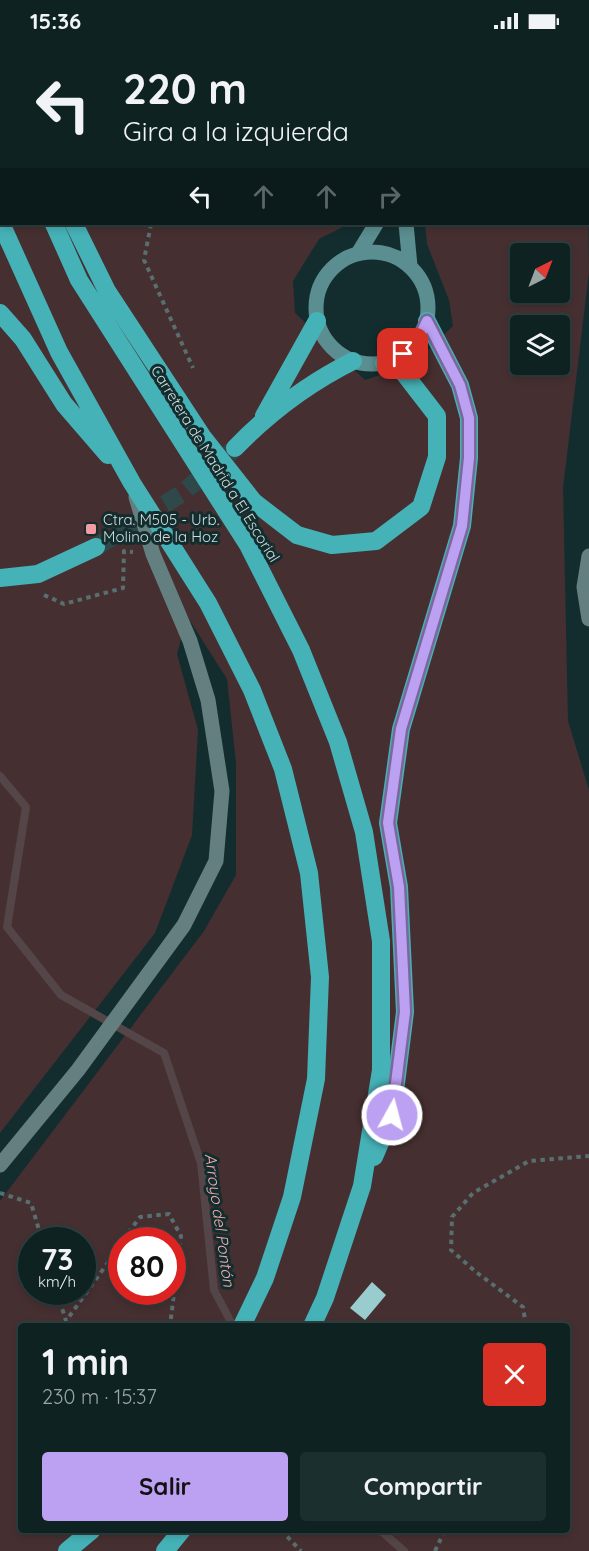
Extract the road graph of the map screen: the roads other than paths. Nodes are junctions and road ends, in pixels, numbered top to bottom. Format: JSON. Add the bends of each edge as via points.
{"nodes":[{"id":1,"x":2,"y":225,"type":"edge"},
{"id":2,"x":54,"y":225,"type":"edge"},
{"id":3,"x":74,"y":225,"type":"edge"},
{"id":4,"x":375,"y":225,"type":"edge"},
{"id":5,"x":406,"y":225,"type":"edge"},
{"id":6,"x":359,"y":252,"type":"junction"},
{"id":7,"x":410,"y":267,"type":"junction"},
{"id":8,"x":0,"y":313,"type":"edge"},
{"id":9,"x":317,"y":321,"type":"junction"},
{"id":10,"x":427,"y":321,"type":"junction"},
{"id":11,"x":353,"y":361,"type":"junction"},
{"id":12,"x":384,"y":363,"type":"junction"},
{"id":13,"x":260,"y":423,"type":"junction"},
{"id":14,"x":235,"y":448,"type":"tunnel mouth"},
{"id":15,"x":132,"y":483,"type":"junction"},
{"id":16,"x":96,"y":547,"type":"tunnel mouth"},
{"id":17,"x":589,"y":556,"type":"edge"},
{"id":18,"x":0,"y":578,"type":"edge"},
{"id":19,"x":589,"y":619,"type":"edge"},
{"id":20,"x":0,"y":1165,"type":"edge"},
{"id":21,"x":362,"y":1186,"type":"junction"},
{"id":22,"x":243,"y":1323,"type":"edge"},
{"id":23,"x":313,"y":1323,"type":"edge"},
{"id":24,"x":88,"y":1533,"type":"edge"},
{"id":25,"x":180,"y":1533,"type":"edge"},
{"id":26,"x":67,"y":1551,"type":"edge"},
{"id":27,"x":165,"y":1551,"type":"edge"}],
"edges":[{"from":1,"to":15,"type":"highway","via":[[59,352]]},
{"from":2,"to":21,"type":"highway","name":"Carretera de Madrid a El Escorial","via":[[79,280],[248,545],[301,650],[338,742],[364,832],[381,941],[381,1070]]},
{"from":3,"to":12,"type":"highway","via":[[106,291],[202,436],[254,502],[297,535],[332,545],[376,541],[421,507],[437,457],[437,416],[403,372]]},
{"from":4,"to":6,"type":"street"},
{"from":5,"to":7,"type":"street"},
{"from":6,"to":7,"type":"street","via":[[395,256]]},
{"from":6,"to":9,"type":"street","via":[[339,261],[324,278],[316,298]]},
{"from":7,"to":10,"type":"street","via":[[422,282],[428,301]]},
{"from":8,"to":15,"type":"highway","via":[[22,339],[63,404]]},
{"from":9,"to":11,"type":"street","via":[[324,338]]},
{"from":9,"to":13,"type":"highway"},
{"from":10,"to":12,"type":"street","via":[[418,340],[403,354]]},
{"from":10,"to":21,"type":"highway","via":[[460,385],[469,418],[469,458],[462,526],[401,729],[388,823],[399,887],[405,1012],[392,1115]]},
{"from":11,"to":12,"type":"street"},
{"from":11,"to":13,"type":"highway","via":[[326,374]]},
{"from":13,"to":14,"type":"highway"},
{"from":15,"to":20,"type":"street","via":[[153,554],[190,641],[208,700],[222,791],[216,861],[184,925],[78,1070]]},
{"from":15,"to":22,"type":"highway","via":[[208,603],[252,690],[283,770],[309,873],[320,977],[316,1079],[292,1197],[265,1278]]},
{"from":16,"to":18,"type":"highway","via":[[38,574]]},
{"from":17,"to":19,"type":"street","via":[[584,587]]},
{"from":21,"to":23,"type":"highway","name":"Carretera de Madrid a El Escorial"},
{"from":24,"to":26,"type":"highway"},
{"from":25,"to":27,"type":"highway"}]}
